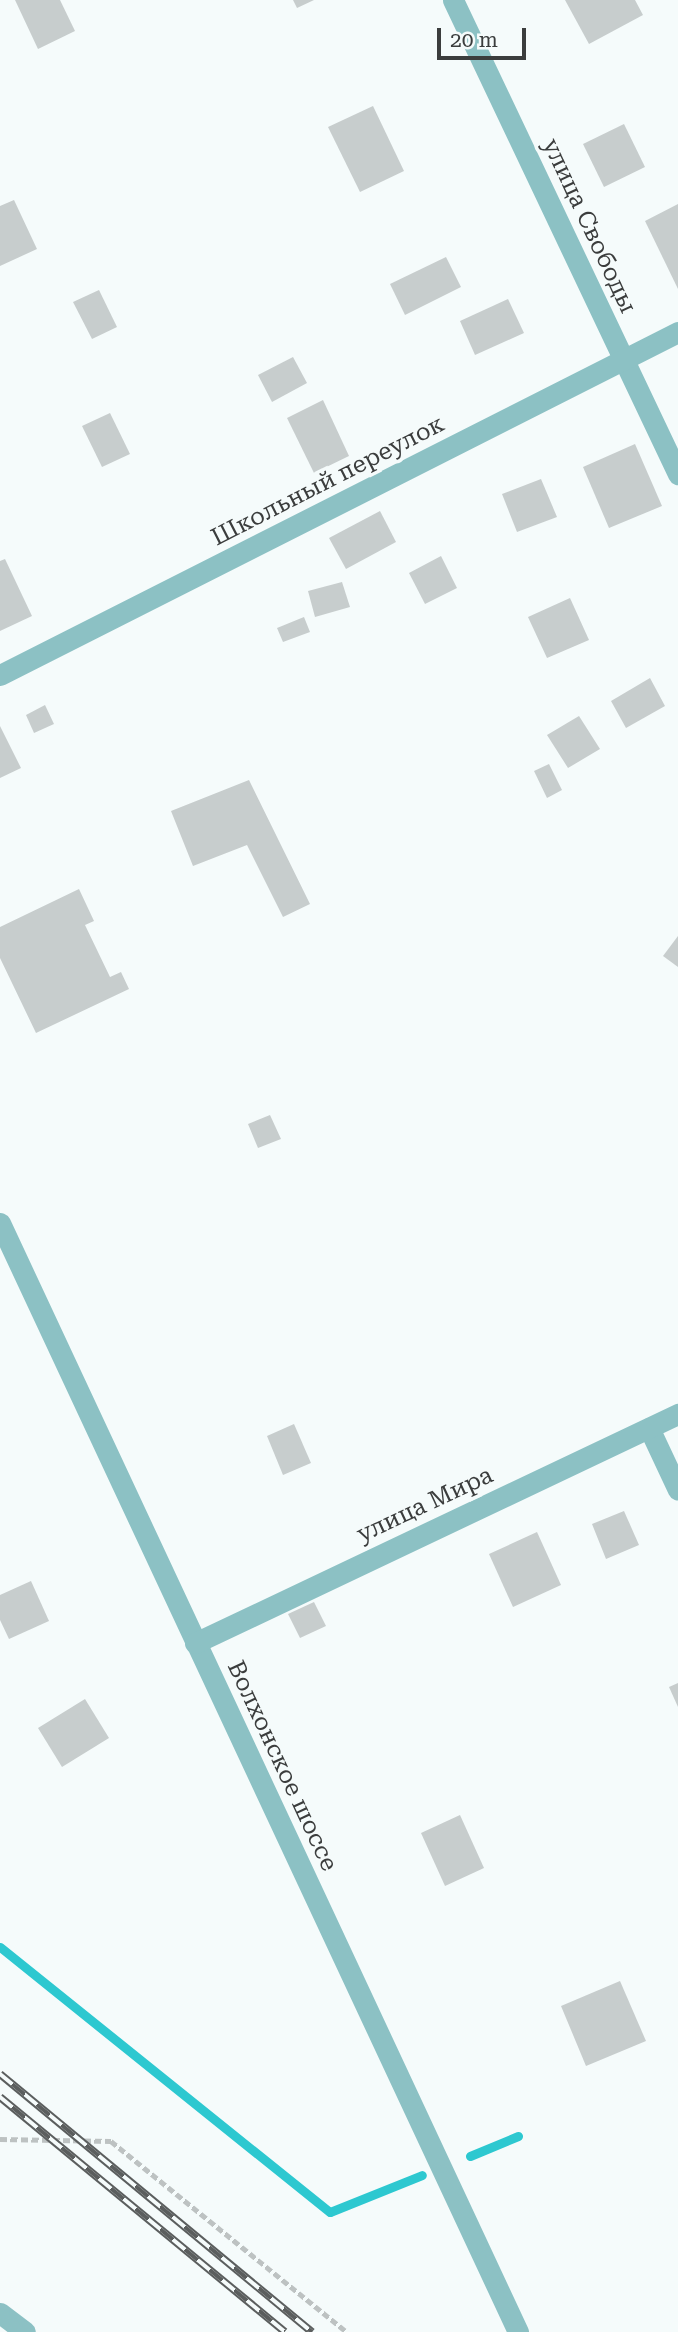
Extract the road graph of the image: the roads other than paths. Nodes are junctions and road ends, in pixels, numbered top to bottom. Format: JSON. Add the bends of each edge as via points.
{"nodes":[{"id":1,"x":453,"y":0,"type":"edge"},
{"id":2,"x":678,"y":332,"type":"edge"},
{"id":3,"x":623,"y":358,"type":"junction"},
{"id":4,"x":678,"y":474,"type":"edge"},
{"id":5,"x":0,"y":675,"type":"edge"},
{"id":6,"x":0,"y":1223,"type":"edge"},
{"id":7,"x":6,"y":1252,"type":"edge"},
{"id":8,"x":678,"y":1414,"type":"edge"},
{"id":9,"x":649,"y":1428,"type":"junction"},
{"id":10,"x":678,"y":1490,"type":"edge"},
{"id":11,"x":195,"y":1643,"type":"junction"},
{"id":12,"x":0,"y":2312,"type":"edge"},
{"id":13,"x":25,"y":2332,"type":"edge"},
{"id":14,"x":518,"y":2332,"type":"edge"}],
"edges":[{"from":1,"to":3,"type":"street","name":"улица Свободы"},
{"from":2,"to":3,"type":"street","name":"Школьный переулок"},
{"from":3,"to":4,"type":"street","name":"улица Свободы"},
{"from":3,"to":5,"type":"street","name":"Школьный переулок"},
{"from":6,"to":7,"type":"street","name":"Волхонское шоссе"},
{"from":7,"to":11,"type":"street","name":"Волхонское шоссе"},
{"from":8,"to":9,"type":"street","name":"улица Мира"},
{"from":9,"to":10,"type":"street"},
{"from":9,"to":11,"type":"street","name":"улица Мира"},
{"from":11,"to":14,"type":"street","name":"Волхонское шоссе"},
{"from":12,"to":13,"type":"street"}]}
